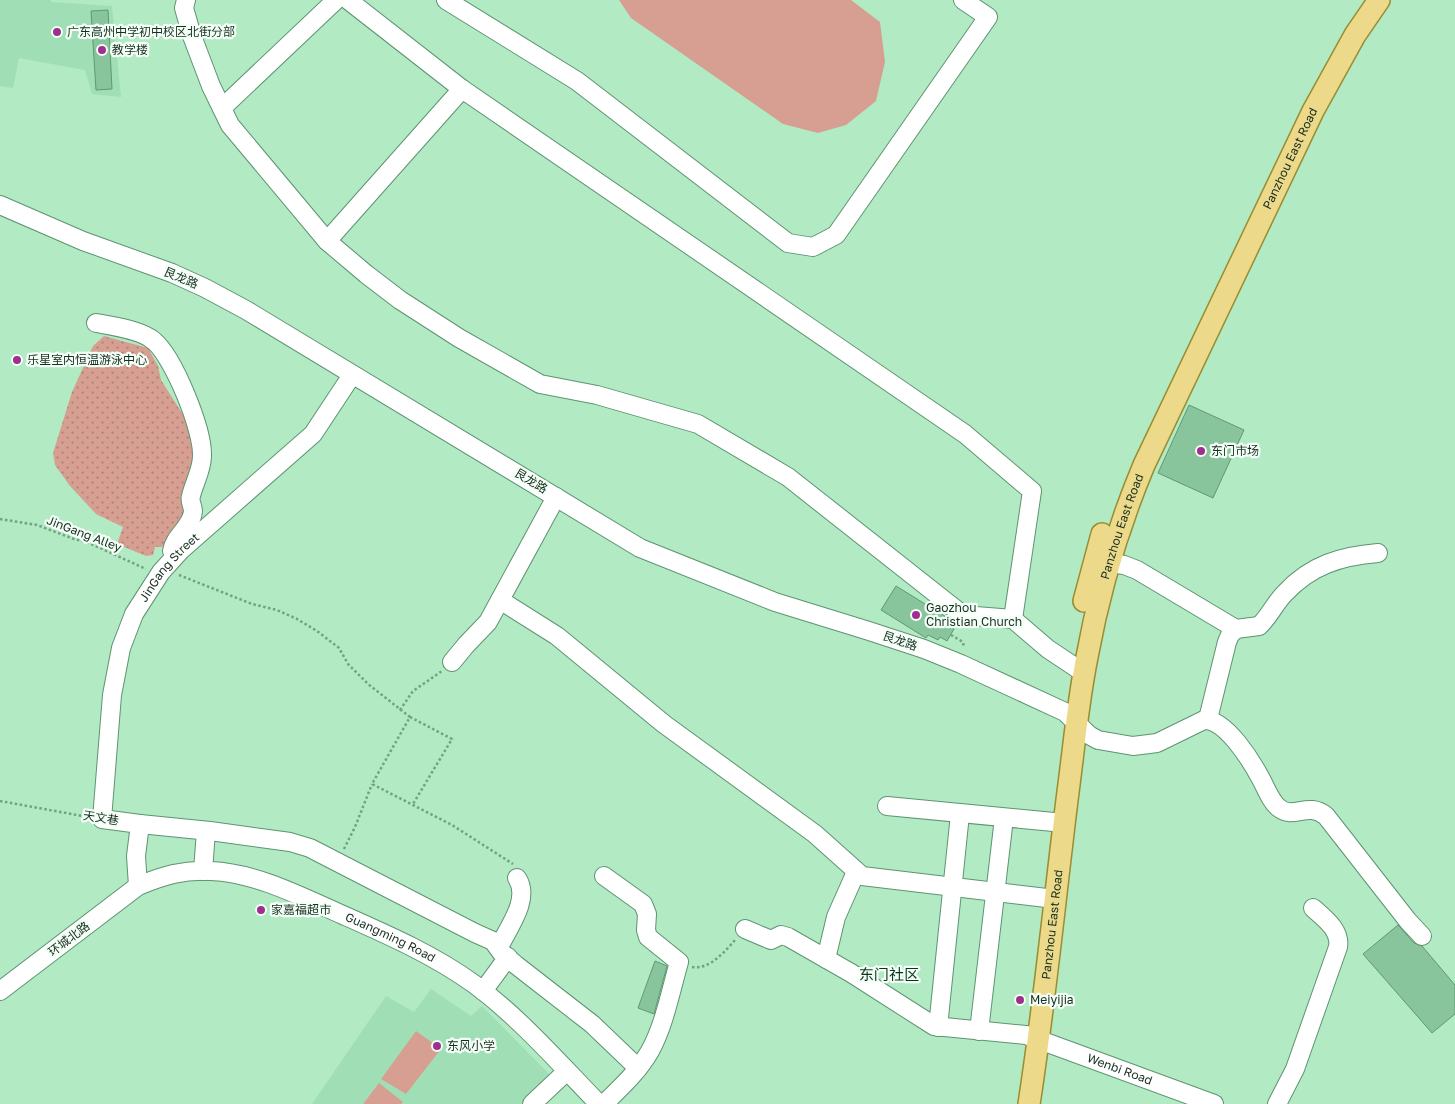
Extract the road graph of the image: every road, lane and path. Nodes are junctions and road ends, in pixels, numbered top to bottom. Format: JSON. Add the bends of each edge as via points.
{"nodes":[{"id":1,"x":186,"y":0,"type":"edge"},
{"id":2,"x":336,"y":0,"type":"edge"},
{"id":3,"x":348,"y":0,"type":"edge"},
{"id":4,"x":446,"y":0,"type":"edge"},
{"id":5,"x":963,"y":0,"type":"edge"},
{"id":6,"x":1364,"y":0,"type":"edge"},
{"id":7,"x":1379,"y":0,"type":"edge"},
{"id":8,"x":462,"y":89,"type":"junction"},
{"id":9,"x":222,"y":108,"type":"junction"},
{"id":10,"x":0,"y":205,"type":"edge"},
{"id":11,"x":327,"y":241,"type":"junction"},
{"id":12,"x":96,"y":323,"type":"dead end"},
{"id":13,"x":352,"y":375,"type":"junction"},
{"id":14,"x":556,"y":497,"type":"junction"},
{"id":15,"x":0,"y":519,"type":"edge"},
{"id":16,"x":1378,"y":553,"type":"dead end"},
{"id":17,"x":1102,"y":562,"type":"junction"},
{"id":18,"x":164,"y":568,"type":"junction"},
{"id":19,"x":500,"y":600,"type":"junction"},
{"id":20,"x":1013,"y":619,"type":"junction"},
{"id":21,"x":1236,"y":629,"type":"junction"},
{"id":22,"x":951,"y":634,"type":"dead end"},
{"id":23,"x":963,"y":642,"type":"dead end"},
{"id":24,"x":452,"y":662,"type":"joint"},
{"id":25,"x":1078,"y":669,"type":"junction"},
{"id":26,"x":400,"y":710,"type":"junction"},
{"id":27,"x":410,"y":717,"type":"junction"},
{"id":28,"x":1070,"y":717,"type":"junction"},
{"id":29,"x":1208,"y":719,"type":"junction"},
{"id":30,"x":372,"y":784,"type":"junction"},
{"id":31,"x":0,"y":801,"type":"edge"},
{"id":32,"x":413,"y":804,"type":"junction"},
{"id":33,"x":888,"y":806,"type":"dead end"},
{"id":34,"x":960,"y":814,"type":"junction"},
{"id":35,"x":1004,"y":818,"type":"junction"},
{"id":36,"x":102,"y":819,"type":"junction"},
{"id":37,"x":1058,"y":823,"type":"junction"},
{"id":38,"x":140,"y":824,"type":"junction"},
{"id":39,"x":206,"y":831,"type":"junction"},
{"id":40,"x":338,"y":862,"type":"junction"},
{"id":41,"x":203,"y":871,"type":"junction"},
{"id":42,"x":516,"y":872,"type":"joint"},
{"id":43,"x":856,"y":872,"type":"junction"},
{"id":44,"x":604,"y":876,"type":"dead end"},
{"id":45,"x":138,"y":886,"type":"junction"},
{"id":46,"x":952,"y":888,"type":"junction"},
{"id":47,"x":994,"y":893,"type":"junction"},
{"id":48,"x":1048,"y":899,"type":"junction"},
{"id":49,"x":1314,"y":908,"type":"dead end"},
{"id":50,"x":745,"y":930,"type":"joint"},
{"id":51,"x":1422,"y":936,"type":"dead end"},
{"id":52,"x":503,"y":952,"type":"junction"},
{"id":53,"x":826,"y":959,"type":"junction"},
{"id":54,"x":679,"y":962,"type":"junction"},
{"id":55,"x":0,"y":992,"type":"edge"},
{"id":56,"x":483,"y":992,"type":"junction"},
{"id":57,"x":938,"y":1027,"type":"junction"},
{"id":58,"x":979,"y":1031,"type":"junction"},
{"id":59,"x":1032,"y":1037,"type":"junction"},
{"id":60,"x":638,"y":1068,"type":"junction"},
{"id":61,"x":567,"y":1071,"type":"junction"},
{"id":62,"x":532,"y":1104,"type":"edge"},
{"id":63,"x":599,"y":1104,"type":"edge"},
{"id":64,"x":604,"y":1104,"type":"edge"},
{"id":65,"x":1017,"y":1104,"type":"edge"},
{"id":66,"x":1029,"y":1104,"type":"edge"},
{"id":67,"x":1214,"y":1104,"type":"edge"},
{"id":68,"x":1277,"y":1104,"type":"edge"}],
"edges":[{"from":1,"to":9,"type":"street","via":[[184,8],[192,36]]},
{"from":2,"to":9,"type":"street"},
{"from":3,"to":8,"type":"street"},
{"from":4,"to":5,"type":"street","via":[[577,81],[788,243],[813,247],[836,235],[988,17]]},
{"from":6,"to":17,"type":"main road","name":"Panzhou East Road","via":[[1313,87],[1138,446],[1118,490]]},
{"from":7,"to":17,"type":"main road","name":"Panzhou East Road","via":[[1354,35],[1313,111],[1144,465]]},
{"from":8,"to":11,"type":"street"},
{"from":8,"to":20,"type":"street","via":[[965,434],[1032,491]]},
{"from":9,"to":11,"type":"street","via":[[230,124]]},
{"from":10,"to":13,"type":"street","name":"艮龙路","via":[[205,288]]},
{"from":11,"to":20,"type":"street","via":[[400,300],[540,384],[597,395],[698,424],[788,477],[963,615]]},
{"from":12,"to":18,"type":"street","via":[[146,336],[160,347],[175,373],[198,428],[202,462],[190,498],[193,511]]},
{"from":13,"to":14,"type":"street","name":"艮龙路"},
{"from":13,"to":18,"type":"street","name":"JinGang Street","via":[[313,434]]},
{"from":14,"to":19,"type":"street"},
{"from":14,"to":28,"type":"street","name":"艮龙路","via":[[640,548],[775,602],[924,649]]},
{"from":15,"to":18,"type":"path","name":"JinGang Alley","via":[[37,525]]},
{"from":16,"to":21,"type":"street","via":[[1356,555],[1310,570],[1285,592],[1259,626]]},
{"from":17,"to":21,"type":"street","via":[[1138,570]]},
{"from":17,"to":25,"type":"main road","name":"Panzhou East Road","via":[[1076,636]]},
{"from":18,"to":26,"type":"path","name":"JinGang Alley","via":[[252,604],[297,618],[339,648],[348,664]]},
{"from":18,"to":36,"type":"street","name":"JinGang Street","via":[[134,614],[121,648],[112,695]]},
{"from":19,"to":24,"type":"street","via":[[488,622]]},
{"from":19,"to":43,"type":"street","via":[[557,636],[664,724],[815,834]]},
{"from":20,"to":25,"type":"street"},
{"from":21,"to":29,"type":"street","via":[[1227,642]]},
{"from":22,"to":23,"type":"path"},
{"from":24,"to":26,"type":"path","via":[[413,691]]},
{"from":25,"to":28,"type":"main road","name":"Panzhou East Road"},
{"from":26,"to":27,"type":"path","name":"JinGang Alley"},
{"from":27,"to":30,"type":"path"},
{"from":27,"to":32,"type":"path","name":"JinGang Alley","via":[[452,739]]},
{"from":28,"to":29,"type":"street","name":"艮龙路","via":[[1098,740],[1133,746],[1158,742]]},
{"from":28,"to":37,"type":"main road","name":"Panzhou East Road"},
{"from":29,"to":51,"type":"street","via":[[1227,731],[1252,763],[1277,806],[1289,812],[1316,810],[1326,816]]},
{"from":30,"to":32,"type":"path"},
{"from":30,"to":40,"type":"path"},
{"from":31,"to":36,"type":"path","name":"天文巷"},
{"from":32,"to":42,"type":"path","via":[[452,825]]},
{"from":33,"to":34,"type":"street"},
{"from":34,"to":35,"type":"street"},
{"from":34,"to":46,"type":"street"},
{"from":35,"to":37,"type":"street"},
{"from":35,"to":47,"type":"street"},
{"from":36,"to":38,"type":"street","name":"天文巷"},
{"from":37,"to":48,"type":"main road","name":"Panzhou East Road"},
{"from":38,"to":39,"type":"street","name":"天文巷"},
{"from":38,"to":45,"type":"street","via":[[136,856]]},
{"from":39,"to":40,"type":"street","name":"天文巷","via":[[290,842]]},
{"from":39,"to":41,"type":"street"},
{"from":40,"to":52,"type":"street","name":"天文巷","via":[[487,937]]},
{"from":41,"to":45,"type":"street","name":"Guangming Road","via":[[180,872]]},
{"from":41,"to":56,"type":"street","name":"Guangming Road","via":[[225,872],[259,880],[308,899],[408,945]]},
{"from":42,"to":52,"type":"street","via":[[522,897]]},
{"from":43,"to":46,"type":"street","via":[[865,877]]},
{"from":43,"to":53,"type":"street","via":[[836,917]]},
{"from":44,"to":54,"type":"street","via":[[643,904],[648,937]]},
{"from":45,"to":55,"type":"street","name":"环城北路"},
{"from":46,"to":47,"type":"street"},
{"from":46,"to":57,"type":"street"},
{"from":47,"to":48,"type":"street"},
{"from":47,"to":58,"type":"street"},
{"from":48,"to":59,"type":"main road","name":"Panzhou East Road"},
{"from":49,"to":68,"type":"street","via":[[1334,930],[1339,942],[1295,1069]]},
{"from":50,"to":53,"type":"street","via":[[771,940],[784,935]]},
{"from":50,"to":54,"type":"path","via":[[704,966],[696,968]]},
{"from":52,"to":56,"type":"street"},
{"from":52,"to":60,"type":"street","name":"天文巷","via":[[576,1010]]},
{"from":53,"to":57,"type":"street"},
{"from":54,"to":60,"type":"street","via":[[658,1034]]},
{"from":56,"to":61,"type":"street","name":"Guangming Road"},
{"from":57,"to":58,"type":"street","name":"Wenbi Road"},
{"from":58,"to":59,"type":"street","name":"Wenbi Road"},
{"from":59,"to":65,"type":"main road","name":"Panzhou East Road"},
{"from":59,"to":66,"type":"main road","name":"Panzhou East Road"},
{"from":59,"to":67,"type":"street","name":"Wenbi Road"},
{"from":60,"to":64,"type":"street"},
{"from":61,"to":62,"type":"street"},
{"from":61,"to":63,"type":"street","name":"Guangming Road"}]}
